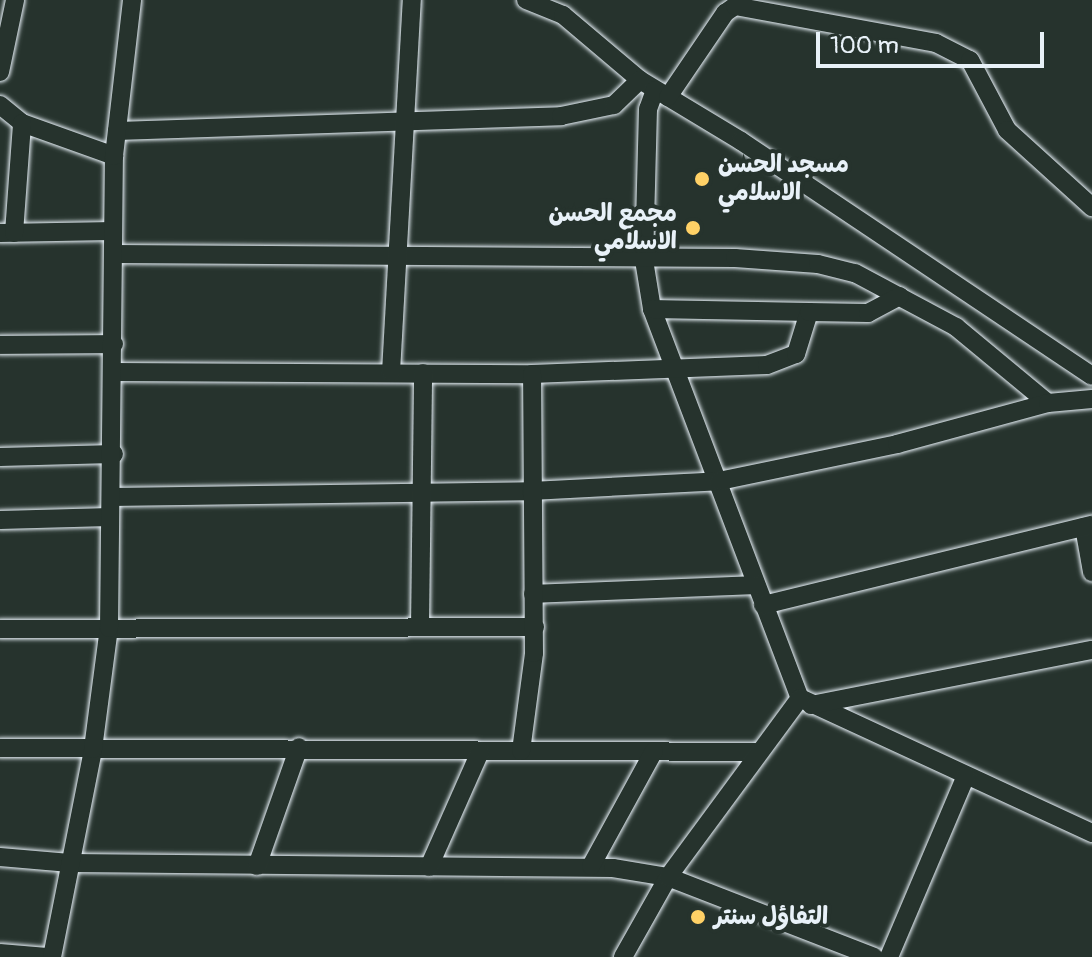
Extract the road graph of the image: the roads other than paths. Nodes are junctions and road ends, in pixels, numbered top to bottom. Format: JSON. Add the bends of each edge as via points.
{"nodes":[{"id":1,"x":15,"y":0,"type":"edge"},
{"id":2,"x":132,"y":0,"type":"edge"},
{"id":3,"x":412,"y":0,"type":"edge"},
{"id":4,"x":526,"y":0,"type":"edge"},
{"id":5,"x":0,"y":72,"type":"edge"},
{"id":6,"x":654,"y":89,"type":"junction"},
{"id":7,"x":0,"y":105,"type":"edge"},
{"id":8,"x":404,"y":122,"type":"junction"},
{"id":9,"x":22,"y":123,"type":"junction"},
{"id":10,"x":117,"y":131,"type":"junction"},
{"id":11,"x":114,"y":156,"type":"junction"},
{"id":12,"x":1092,"y":207,"type":"edge"},
{"id":13,"x":113,"y":231,"type":"junction"},
{"id":14,"x":7,"y":233,"type":"edge"},
{"id":15,"x":114,"y":254,"type":"junction"},
{"id":16,"x":395,"y":256,"type":"junction"},
{"id":17,"x":644,"y":260,"type":"junction"},
{"id":18,"x":900,"y":296,"type":"junction"},
{"id":19,"x":652,"y":309,"type":"junction"},
{"id":20,"x":809,"y":312,"type":"junction"},
{"id":21,"x":114,"y":344,"type":"junction"},
{"id":22,"x":0,"y":345,"type":"edge"},
{"id":23,"x":671,"y":368,"type":"junction"},
{"id":24,"x":113,"y":372,"type":"junction"},
{"id":25,"x":391,"y":372,"type":"junction"},
{"id":26,"x":423,"y":373,"type":"junction"},
{"id":27,"x":532,"y":374,"type":"junction"},
{"id":28,"x":1092,"y":376,"type":"edge"},
{"id":29,"x":1092,"y":399,"type":"edge"},
{"id":30,"x":1048,"y":403,"type":"junction"},
{"id":31,"x":114,"y":454,"type":"junction"},
{"id":32,"x":0,"y":457,"type":"edge"},
{"id":33,"x":719,"y":481,"type":"junction"},
{"id":34,"x":531,"y":491,"type":"junction"},
{"id":35,"x":421,"y":492,"type":"junction"},
{"id":36,"x":111,"y":497,"type":"junction"},
{"id":37,"x":110,"y":517,"type":"junction"},
{"id":38,"x":0,"y":520,"type":"edge"},
{"id":39,"x":1088,"y":526,"type":"edge"},
{"id":40,"x":1092,"y":572,"type":"edge"},
{"id":41,"x":755,"y":585,"type":"junction"},
{"id":42,"x":533,"y":594,"type":"junction"},
{"id":43,"x":763,"y":605,"type":"junction"},
{"id":44,"x":420,"y":627,"type":"junction"},
{"id":45,"x":535,"y":627,"type":"junction"},
{"id":46,"x":109,"y":628,"type":"junction"},
{"id":47,"x":0,"y":629,"type":"edge"},
{"id":48,"x":1092,"y":650,"type":"edge"},
{"id":49,"x":806,"y":701,"type":"junction"},
{"id":50,"x":299,"y":747,"type":"junction"},
{"id":51,"x":0,"y":748,"type":"edge"},
{"id":52,"x":93,"y":749,"type":"junction"},
{"id":53,"x":521,"y":751,"type":"junction"},
{"id":54,"x":654,"y":751,"type":"junction"},
{"id":55,"x":480,"y":752,"type":"junction"},
{"id":56,"x":756,"y":752,"type":"junction"},
{"id":57,"x":966,"y":776,"type":"junction"},
{"id":58,"x":1092,"y":833,"type":"edge"},
{"id":59,"x":0,"y":857,"type":"edge"},
{"id":60,"x":70,"y":863,"type":"junction"},
{"id":61,"x":257,"y":866,"type":"junction"},
{"id":62,"x":591,"y":866,"type":"junction"},
{"id":63,"x":429,"y":867,"type":"junction"},
{"id":64,"x":668,"y":877,"type":"junction"},
{"id":65,"x":0,"y":953,"type":"edge"},
{"id":66,"x":852,"y":953,"type":"edge"},
{"id":67,"x":49,"y":957,"type":"edge"},
{"id":68,"x":623,"y":957,"type":"edge"},
{"id":69,"x":874,"y":957,"type":"edge"},
{"id":70,"x":889,"y":957,"type":"edge"}],
"edges":[{"from":1,"to":5,"type":"street"},
{"from":2,"to":10,"type":"street"},
{"from":3,"to":8,"type":"street"},
{"from":4,"to":6,"type":"street","via":[[563,15]]},
{"from":6,"to":8,"type":"street","via":[[590,113]]},
{"from":6,"to":12,"type":"street","via":[[735,6],[936,43],[970,60],[1007,130]]},
{"from":6,"to":17,"type":"street","via":[[648,109]]},
{"from":6,"to":28,"type":"street","via":[[851,212]]},
{"from":7,"to":9,"type":"street"},
{"from":8,"to":10,"type":"street"},
{"from":8,"to":16,"type":"street"},
{"from":9,"to":11,"type":"street"},
{"from":9,"to":14,"type":"street"},
{"from":10,"to":11,"type":"street"},
{"from":11,"to":13,"type":"street"},
{"from":13,"to":14,"type":"street"},
{"from":13,"to":15,"type":"street"},
{"from":15,"to":16,"type":"street"},
{"from":15,"to":21,"type":"street"},
{"from":16,"to":17,"type":"street"},
{"from":16,"to":25,"type":"street"},
{"from":17,"to":18,"type":"street","via":[[735,258],[818,264],[855,273]]},
{"from":17,"to":19,"type":"street"},
{"from":18,"to":20,"type":"street","via":[[868,313]]},
{"from":18,"to":30,"type":"street","via":[[956,327]]},
{"from":19,"to":20,"type":"street"},
{"from":19,"to":23,"type":"street"},
{"from":20,"to":23,"type":"street","via":[[801,345],[784,362]]},
{"from":21,"to":22,"type":"street"},
{"from":21,"to":24,"type":"street"},
{"from":23,"to":27,"type":"street"},
{"from":23,"to":33,"type":"street"},
{"from":24,"to":25,"type":"street"},
{"from":24,"to":31,"type":"street"},
{"from":25,"to":26,"type":"street"},
{"from":26,"to":27,"type":"street"},
{"from":26,"to":35,"type":"street"},
{"from":27,"to":34,"type":"street"},
{"from":29,"to":30,"type":"street"},
{"from":30,"to":33,"type":"street","via":[[897,444]]},
{"from":31,"to":32,"type":"street"},
{"from":31,"to":36,"type":"street"},
{"from":33,"to":34,"type":"street"},
{"from":33,"to":41,"type":"street"},
{"from":34,"to":35,"type":"street"},
{"from":34,"to":42,"type":"street"},
{"from":35,"to":36,"type":"street"},
{"from":35,"to":44,"type":"street"},
{"from":36,"to":37,"type":"street"},
{"from":37,"to":38,"type":"street"},
{"from":37,"to":46,"type":"street"},
{"from":39,"to":40,"type":"street"},
{"from":39,"to":43,"type":"street"},
{"from":41,"to":42,"type":"street"},
{"from":41,"to":43,"type":"street"},
{"from":42,"to":45,"type":"street"},
{"from":43,"to":49,"type":"street"},
{"from":44,"to":45,"type":"street"},
{"from":44,"to":46,"type":"street"},
{"from":45,"to":53,"type":"street"},
{"from":46,"to":47,"type":"street"},
{"from":46,"to":52,"type":"street"},
{"from":48,"to":49,"type":"street"},
{"from":49,"to":56,"type":"street"},
{"from":49,"to":57,"type":"street"},
{"from":50,"to":52,"type":"street"},
{"from":50,"to":55,"type":"street"},
{"from":50,"to":61,"type":"street"},
{"from":51,"to":52,"type":"street"},
{"from":52,"to":60,"type":"street"},
{"from":53,"to":54,"type":"street"},
{"from":53,"to":55,"type":"street"},
{"from":54,"to":56,"type":"street"},
{"from":54,"to":62,"type":"street"},
{"from":55,"to":63,"type":"street"},
{"from":56,"to":64,"type":"street"},
{"from":57,"to":58,"type":"street"},
{"from":57,"to":70,"type":"street"},
{"from":59,"to":60,"type":"street"},
{"from":60,"to":61,"type":"street"},
{"from":60,"to":67,"type":"street"},
{"from":61,"to":63,"type":"street"},
{"from":62,"to":63,"type":"street"},
{"from":62,"to":64,"type":"street"},
{"from":64,"to":66,"type":"street"},
{"from":64,"to":68,"type":"street"},
{"from":65,"to":67,"type":"street"},
{"from":66,"to":69,"type":"street"}]}
